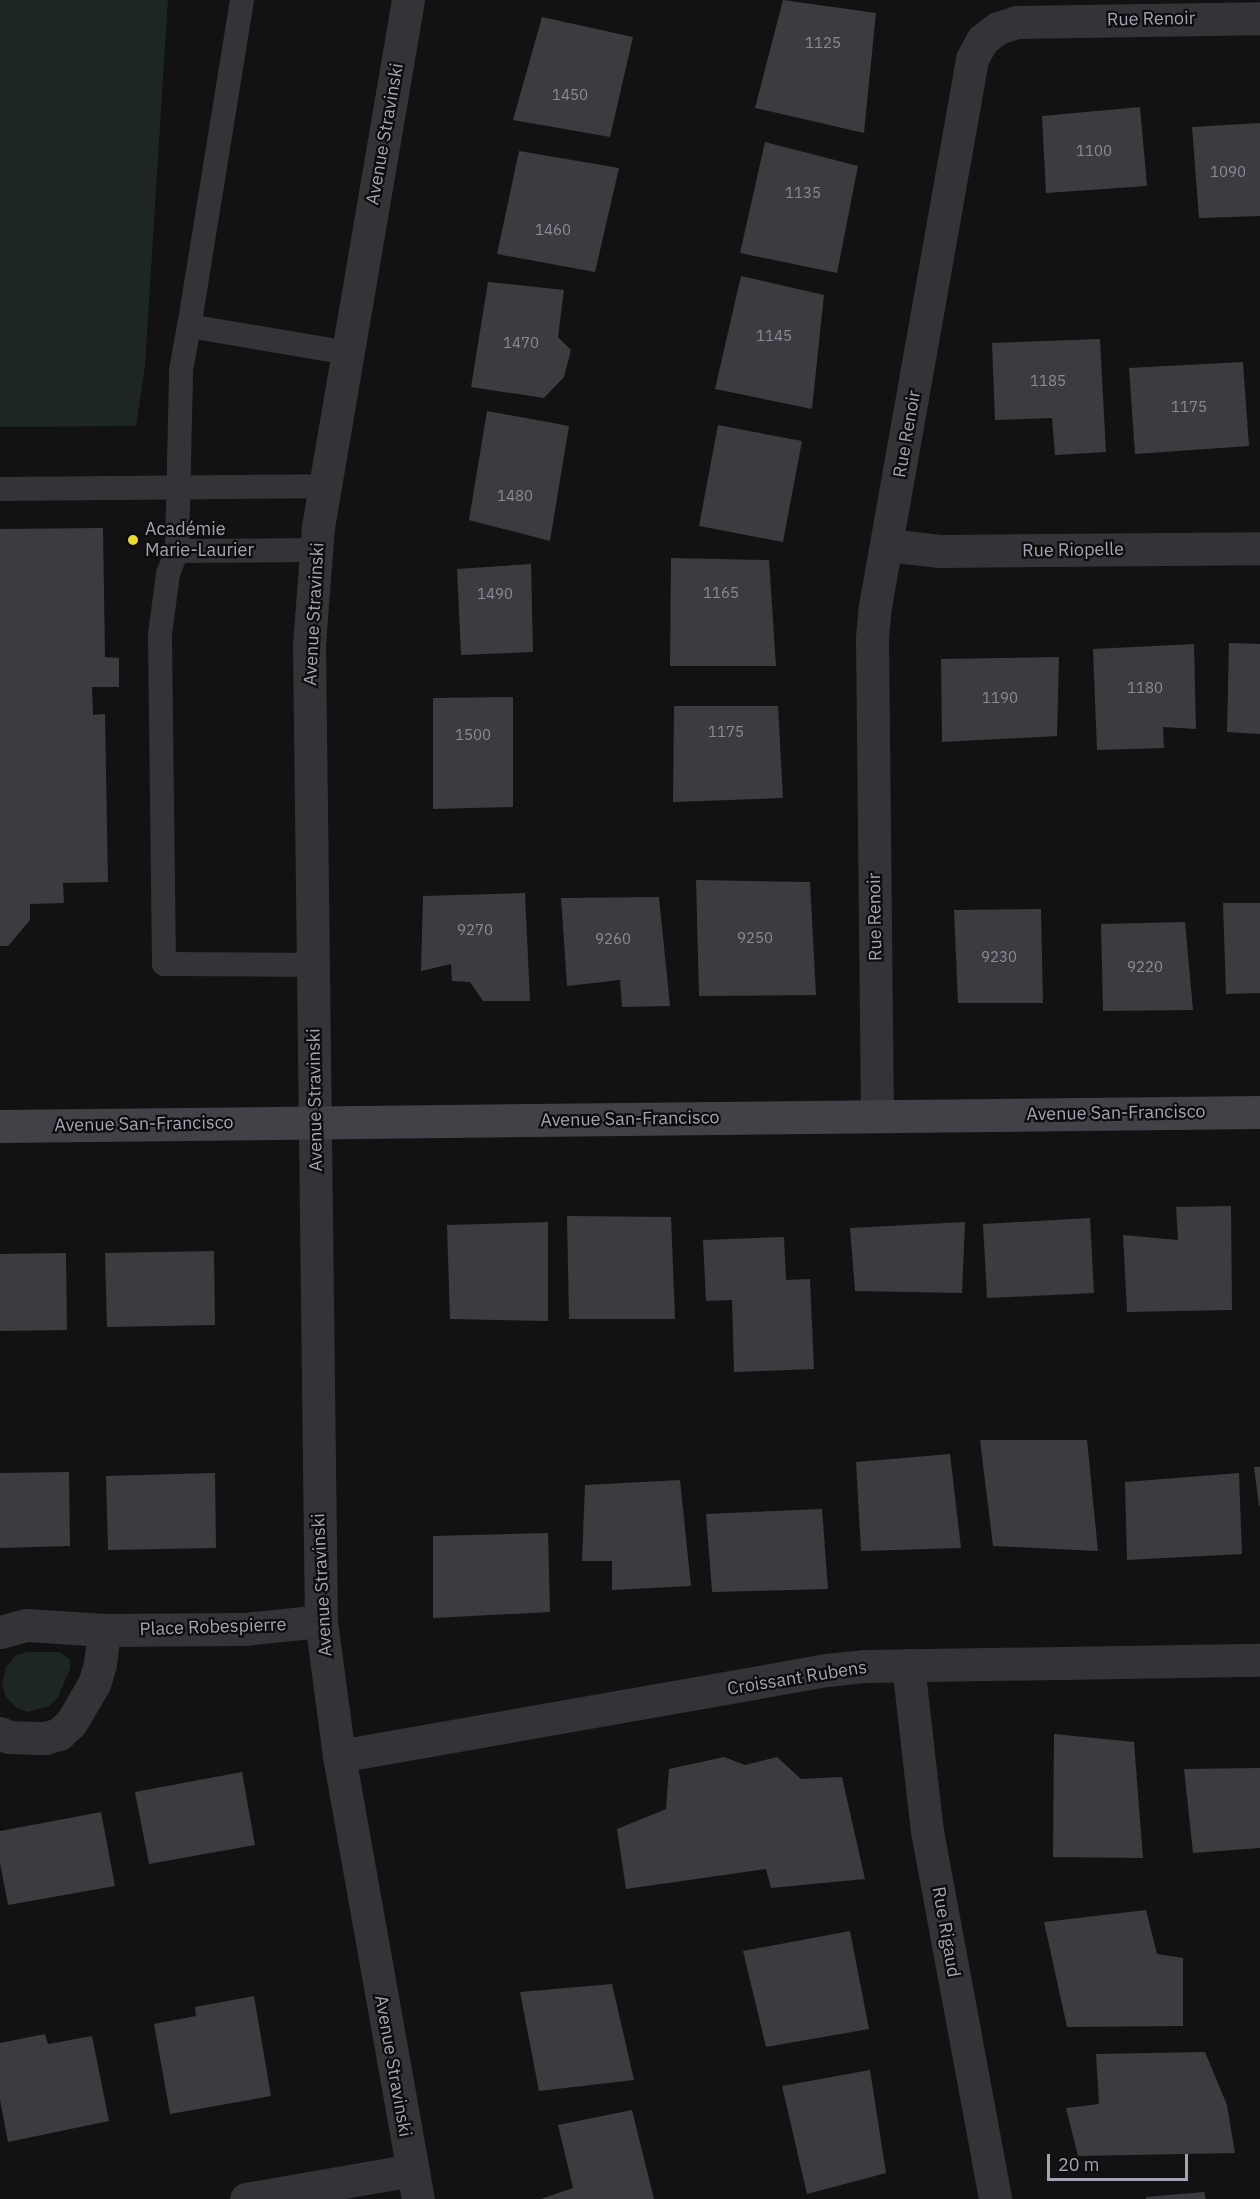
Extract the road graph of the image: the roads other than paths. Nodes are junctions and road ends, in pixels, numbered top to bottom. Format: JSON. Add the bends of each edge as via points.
{"nodes":[{"id":1,"x":242,"y":0,"type":"edge"},
{"id":2,"x":408,"y":0,"type":"edge"},
{"id":3,"x":1260,"y":18,"type":"edge"},
{"id":4,"x":189,"y":326,"type":"junction"},
{"id":5,"x":348,"y":353,"type":"junction"},
{"id":6,"x":326,"y":486,"type":"junction"},
{"id":7,"x":177,"y":487,"type":"junction"},
{"id":8,"x":0,"y":489,"type":"edge"},
{"id":9,"x":887,"y":545,"type":"junction"},
{"id":10,"x":1260,"y":548,"type":"edge"},
{"id":11,"x":315,"y":550,"type":"junction"},
{"id":12,"x":177,"y":551,"type":"junction"},
{"id":13,"x":312,"y":964,"type":"junction"},
{"id":14,"x":1260,"y":1112,"type":"edge"},
{"id":15,"x":877,"y":1116,"type":"junction"},
{"id":16,"x":316,"y":1123,"type":"junction"},
{"id":17,"x":0,"y":1126,"type":"edge"},
{"id":18,"x":321,"y":1621,"type":"junction"},
{"id":19,"x":104,"y":1630,"type":"junction"},
{"id":20,"x":0,"y":1632,"type":"edge"},
{"id":21,"x":1260,"y":1660,"type":"edge"},
{"id":22,"x":908,"y":1665,"type":"junction"},
{"id":23,"x":0,"y":1732,"type":"edge"},
{"id":24,"x":339,"y":1756,"type":"junction"},
{"id":25,"x":415,"y":2184,"type":"edge"},
{"id":26,"x":246,"y":2199,"type":"edge"},
{"id":27,"x":994,"y":2199,"type":"edge"}],
"edges":[{"from":1,"to":4,"type":"lane"},
{"from":2,"to":5,"type":"street","name":"Avenue Stravinski"},
{"from":3,"to":9,"type":"street","name":"Rue Renoir","via":[[1016,22],[998,28],[982,40],[966,82]]},
{"from":4,"to":5,"type":"lane"},
{"from":4,"to":7,"type":"lane","via":[[181,370]]},
{"from":5,"to":6,"type":"street","name":"Avenue Stravinski"},
{"from":6,"to":7,"type":"lane"},
{"from":6,"to":11,"type":"street","name":"Avenue Stravinski"},
{"from":7,"to":8,"type":"lane"},
{"from":7,"to":12,"type":"lane"},
{"from":9,"to":10,"type":"street","name":"Rue Riopelle","via":[[940,551]]},
{"from":9,"to":15,"type":"street","name":"Rue Renoir","via":[[872,639]]},
{"from":11,"to":12,"type":"lane"},
{"from":11,"to":13,"type":"street","name":"Avenue Stravinski","via":[[309,645]]},
{"from":12,"to":13,"type":"lane","via":[[168,574],[160,634],[164,964]]},
{"from":13,"to":16,"type":"street","name":"Avenue Stravinski"},
{"from":14,"to":15,"type":"street","name":"Avenue San-Francisco"},
{"from":15,"to":16,"type":"street","name":"Avenue San-Francisco"},
{"from":16,"to":17,"type":"street","name":"Avenue San-Francisco"},
{"from":16,"to":18,"type":"street","name":"Avenue Stravinski"},
{"from":18,"to":19,"type":"street","name":"Place Robespierre","via":[[244,1629]]},
{"from":18,"to":24,"type":"street","name":"Avenue Stravinski"},
{"from":19,"to":20,"type":"street","name":"Place Robespierre","via":[[27,1625]]},
{"from":19,"to":23,"type":"street","via":[[94,1684],[71,1723],[59,1734],[45,1738],[9,1737]]},
{"from":21,"to":22,"type":"street","name":"Croissant Rubens"},
{"from":22,"to":24,"type":"street","name":"Croissant Rubens","via":[[827,1670]]},
{"from":22,"to":27,"type":"street","name":"Rue Rigaud","via":[[927,1831]]},
{"from":24,"to":25,"type":"street","name":"Avenue Stravinski"},
{"from":25,"to":26,"type":"street"}]}
